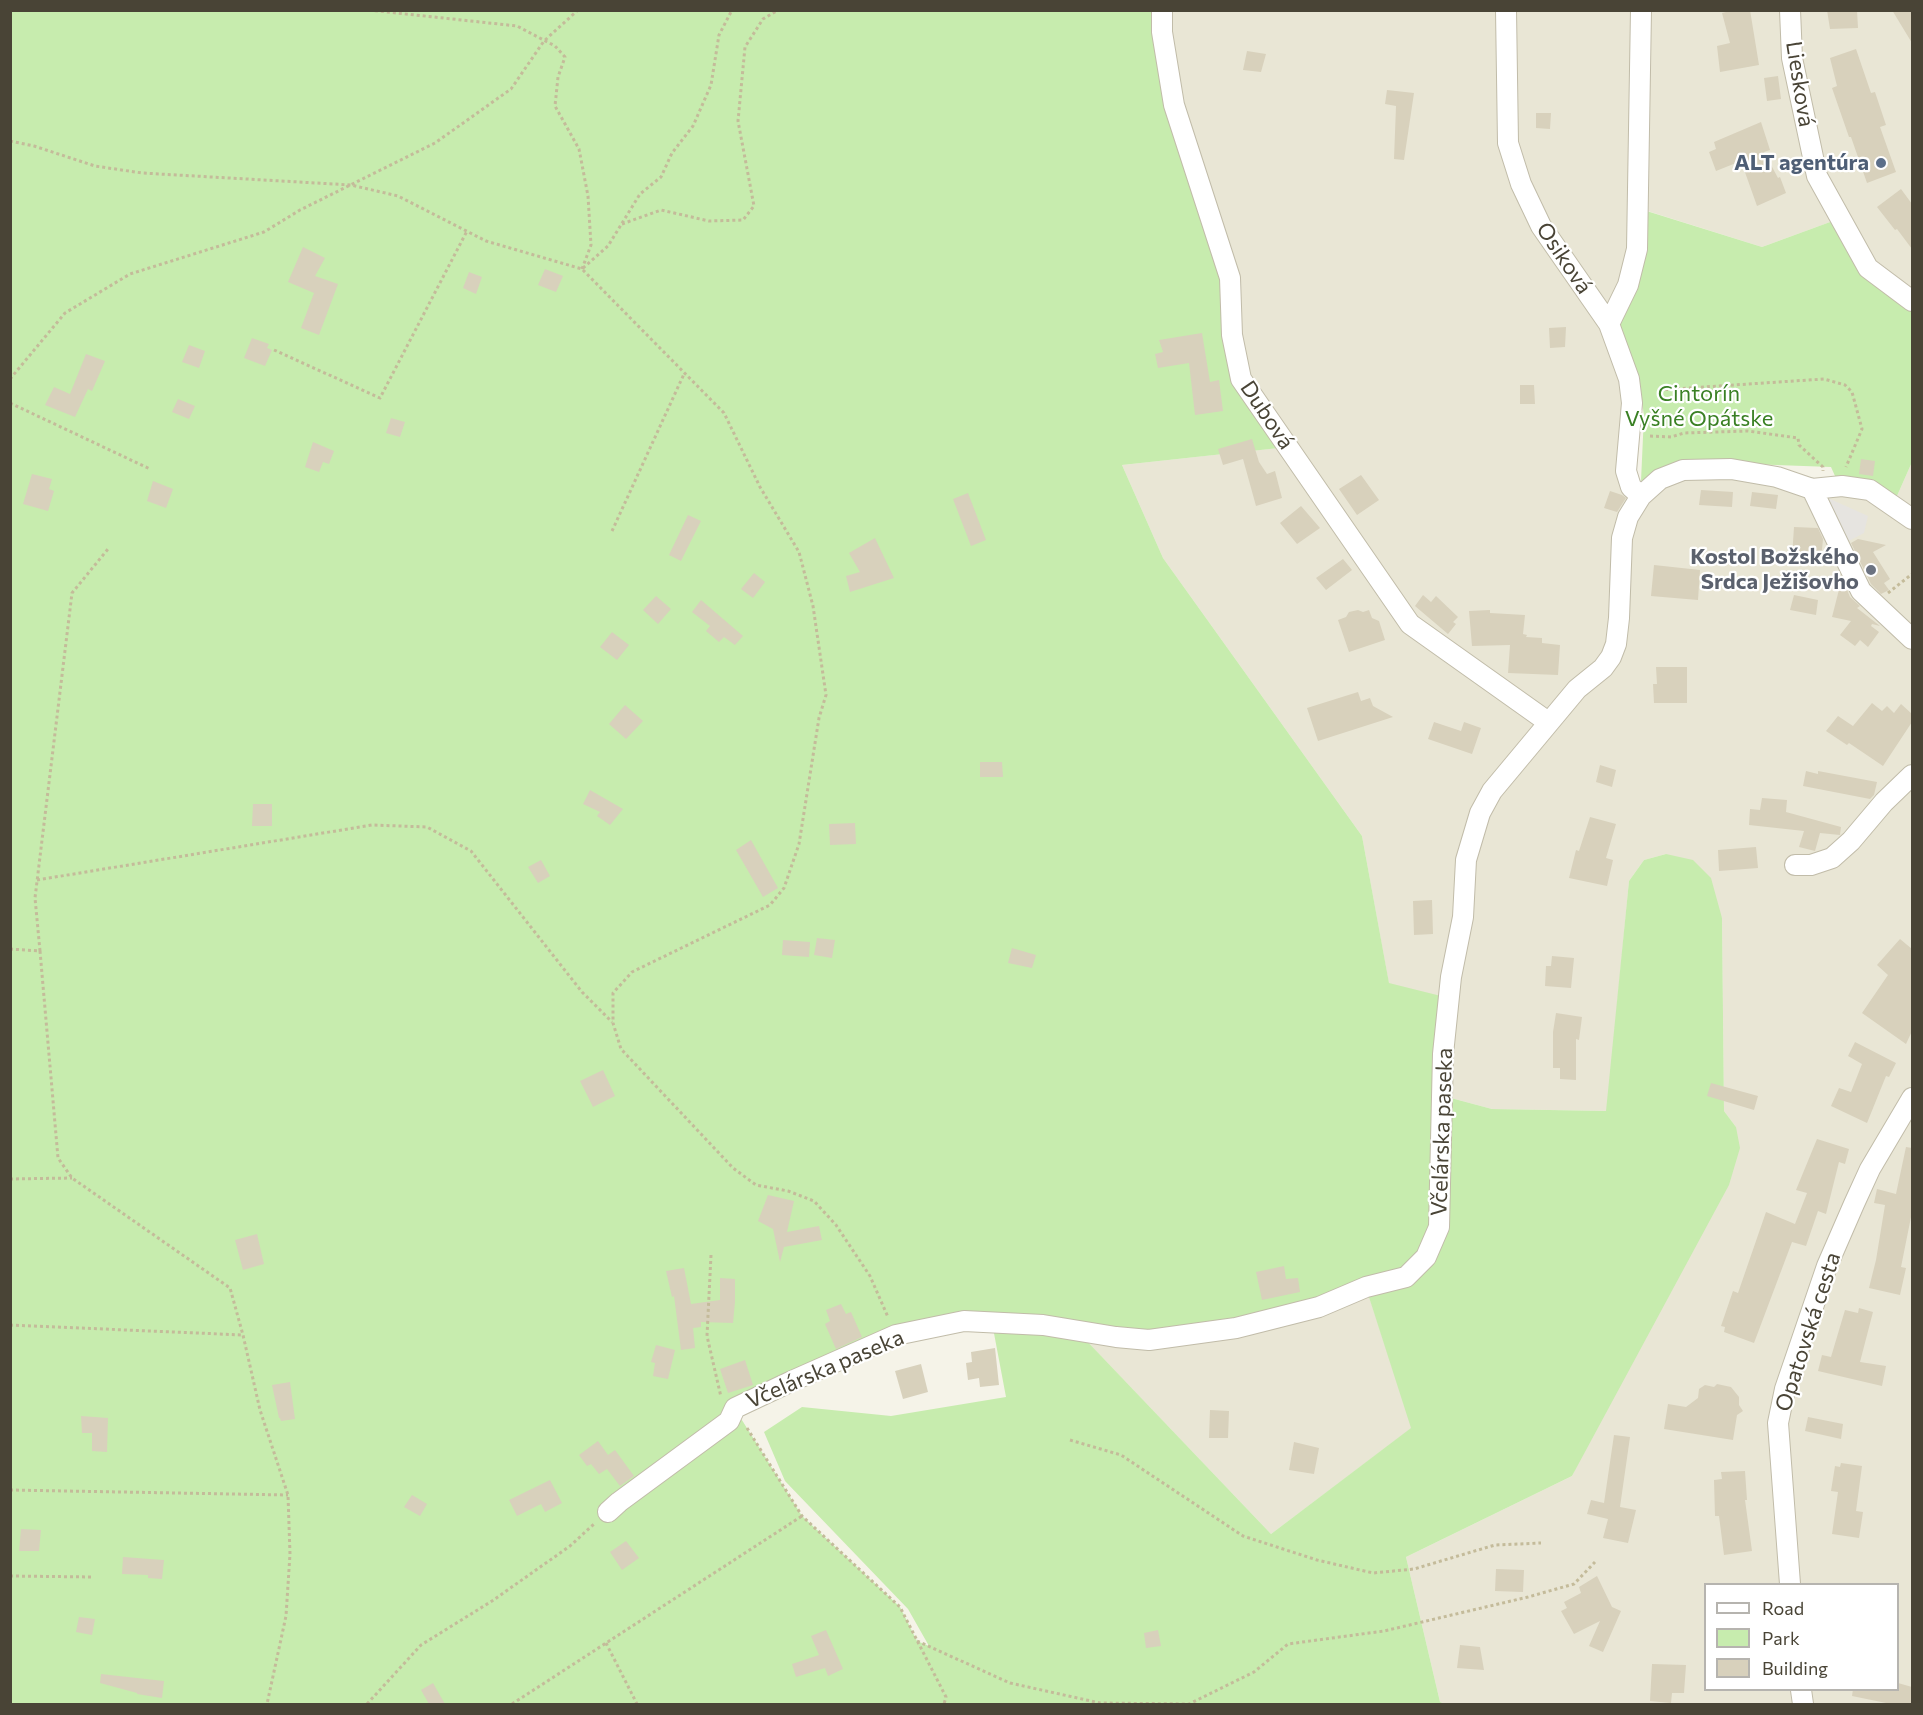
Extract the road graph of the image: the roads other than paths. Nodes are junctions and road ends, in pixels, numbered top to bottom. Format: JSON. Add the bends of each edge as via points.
{"nodes":[{"id":1,"x":1162,"y":10,"type":"edge"},
{"id":2,"x":1506,"y":10,"type":"edge"},
{"id":3,"x":1641,"y":10,"type":"edge"},
{"id":4,"x":1790,"y":10,"type":"edge"},
{"id":5,"x":1912,"y":301,"type":"edge"},
{"id":6,"x":1609,"y":324,"type":"junction"},
{"id":7,"x":1812,"y":489,"type":"junction"},
{"id":8,"x":1641,"y":496,"type":"junction"},
{"id":9,"x":1912,"y":519,"type":"edge"},
{"id":10,"x":1912,"y":639,"type":"edge"},
{"id":11,"x":1548,"y":722,"type":"junction"},
{"id":12,"x":1912,"y":775,"type":"edge"},
{"id":13,"x":1795,"y":865,"type":"dead end"},
{"id":14,"x":1912,"y":1098,"type":"edge"},
{"id":15,"x":608,"y":1512,"type":"road end"},
{"id":16,"x":1790,"y":1583,"type":"edge"}],
"edges":[{"from":1,"to":11,"type":"street","name":"Dubová","via":[[1174,105],[1230,278],[1232,335],[1241,379],[1410,624]]},
{"from":2,"to":6,"type":"street","name":"Osiková","via":[[1508,143],[1521,184],[1541,225]]},
{"from":3,"to":6,"type":"street","via":[[1637,249],[1628,285]]},
{"from":4,"to":5,"type":"street","name":"Liesková","via":[[1794,69],[1817,176],[1868,268]]},
{"from":6,"to":8,"type":"street","name":"Osiková","via":[[1629,379],[1632,403],[1626,471],[1631,487]]},
{"from":7,"to":8,"type":"street","name":"Včelárska paseka","via":[[1747,470],[1698,469],[1660,479]]},
{"from":7,"to":9,"type":"street","via":[[1842,486],[1870,490]]},
{"from":7,"to":10,"type":"street","via":[[1861,591]]},
{"from":8,"to":11,"type":"street","name":"Včelárska paseka","via":[[1628,517],[1622,538],[1616,644],[1603,668],[1577,689]]},
{"from":11,"to":15,"type":"street","name":"Včelárska paseka","via":[[1492,791],[1480,813],[1466,860],[1463,917],[1451,977],[1443,1054],[1439,1227],[1426,1257],[1406,1277],[1365,1287],[1319,1307],[1236,1328],[1149,1341],[1043,1325],[964,1321],[896,1335],[792,1380],[732,1415]]},
{"from":12,"to":13,"type":"street","via":[[1832,858]]},
{"from":14,"to":16,"type":"street","name":"Opatovská cesta","via":[[1854,1204],[1823,1277],[1785,1389],[1778,1423]]}]}
